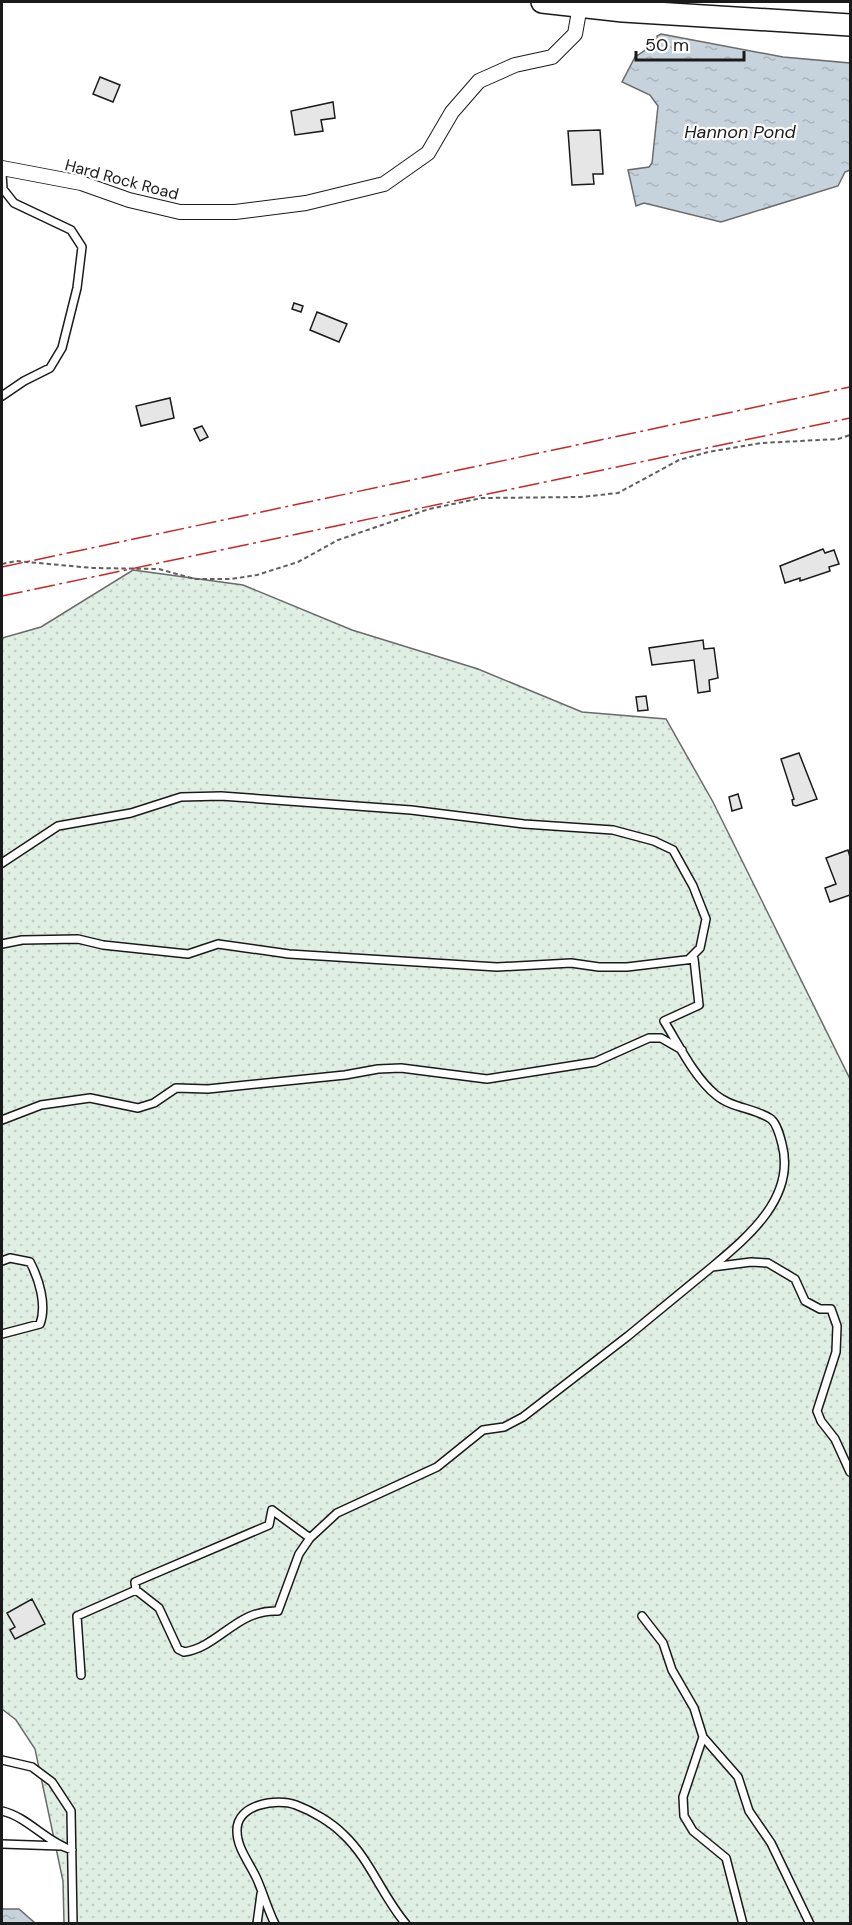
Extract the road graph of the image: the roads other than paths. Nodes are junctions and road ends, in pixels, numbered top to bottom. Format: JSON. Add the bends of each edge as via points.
{"nodes":[{"id":1,"x":542,"y":2,"type":"edge"},
{"id":2,"x":580,"y":6,"type":"junction"},
{"id":3,"x":850,"y":26,"type":"edge"},
{"id":4,"x":2,"y":168,"type":"edge"},
{"id":5,"x":2,"y":173,"type":"edge"},
{"id":6,"x":2,"y":396,"type":"edge"},
{"id":7,"x":2,"y":863,"type":"edge"},
{"id":8,"x":2,"y":944,"type":"edge"},
{"id":9,"x":689,"y":959,"type":"junction"},
{"id":10,"x":683,"y":1050,"type":"junction"},
{"id":11,"x":2,"y":1120,"type":"edge"},
{"id":12,"x":2,"y":1261,"type":"edge"},
{"id":13,"x":712,"y":1267,"type":"junction"},
{"id":14,"x":2,"y":1334,"type":"edge"},
{"id":15,"x":850,"y":1472,"type":"edge"},
{"id":16,"x":310,"y":1538,"type":"junction"},
{"id":17,"x":136,"y":1590,"type":"junction"},
{"id":18,"x":642,"y":1616,"type":"dead end"},
{"id":19,"x":81,"y":1675,"type":"dead end"},
{"id":20,"x":703,"y":1737,"type":"junction"},
{"id":21,"x":2,"y":1760,"type":"edge"},
{"id":22,"x":2,"y":1811,"type":"edge"},
{"id":23,"x":2,"y":1844,"type":"edge"},
{"id":24,"x":61,"y":1846,"type":"junction"},
{"id":25,"x":72,"y":1850,"type":"junction"},
{"id":26,"x":261,"y":1894,"type":"junction"},
{"id":27,"x":74,"y":1923,"type":"edge"},
{"id":28,"x":257,"y":1923,"type":"edge"},
{"id":29,"x":275,"y":1923,"type":"edge"},
{"id":30,"x":406,"y":1923,"type":"edge"},
{"id":31,"x":742,"y":1923,"type":"edge"},
{"id":32,"x":810,"y":1923,"type":"edge"}],
"edges":[{"from":1,"to":2,"type":"main road"},
{"from":2,"to":3,"type":"main road"},
{"from":2,"to":4,"type":"street","name":"Hard Rock Road","via":[[575,34],[552,57],[515,65],[479,81],[452,112],[428,153],[384,184],[306,203],[235,212],[180,212],[81,183]]},
{"from":5,"to":6,"type":"lane","via":[[3,189],[14,203],[71,230],[82,247],[77,288],[62,348],[50,368]]},
{"from":7,"to":9,"type":"lane","via":[[58,826],[131,813],[181,797],[221,796],[399,809],[613,830],[673,850],[706,919],[700,948]]},
{"from":8,"to":9,"type":"lane","via":[[78,939],[188,954],[218,944],[289,954],[497,967],[571,963],[627,967]]},
{"from":9,"to":10,"type":"lane","via":[[694,958],[699,1005],[664,1021]]},
{"from":10,"to":11,"type":"lane","via":[[660,1038],[649,1038],[595,1062],[487,1079],[401,1068],[378,1069],[208,1089],[176,1088],[154,1103],[138,1108],[90,1098],[41,1105]]},
{"from":10,"to":13,"type":"lane","via":[[718,1097],[772,1120],[786,1161],[777,1198],[753,1232]]},
{"from":12,"to":14,"type":"lane","via":[[21,1258],[30,1262],[38,1276],[44,1314],[40,1323]]},
{"from":13,"to":15,"type":"lane","via":[[768,1263],[795,1279],[805,1301],[820,1309],[831,1309],[837,1326],[836,1352],[817,1411]]},
{"from":13,"to":16,"type":"lane","via":[[523,1417],[504,1427],[483,1430],[437,1467],[337,1513]]},
{"from":16,"to":17,"type":"lane","via":[[272,1510],[269,1524],[135,1582]]},
{"from":16,"to":17,"type":"lane","via":[[299,1554],[278,1611],[250,1615],[190,1651],[178,1649],[159,1608]]},
{"from":17,"to":19,"type":"lane","via":[[77,1616]]},
{"from":18,"to":20,"type":"lane","via":[[663,1643],[672,1670],[694,1708]]},
{"from":20,"to":31,"type":"lane","via":[[683,1797],[684,1816],[693,1831],[726,1858]]},
{"from":20,"to":32,"type":"lane","via":[[735,1771],[749,1811],[771,1843]]},
{"from":21,"to":25,"type":"lane","via":[[32,1767],[52,1782],[71,1811]]},
{"from":22,"to":24,"type":"lane"},
{"from":23,"to":24,"type":"lane"},
{"from":24,"to":25,"type":"lane"},
{"from":25,"to":27,"type":"lane"},
{"from":26,"to":28,"type":"lane"},
{"from":26,"to":29,"type":"lane"},
{"from":26,"to":30,"type":"lane","via":[[236,1828],[244,1814],[254,1807],[294,1804],[343,1834]]}]}
